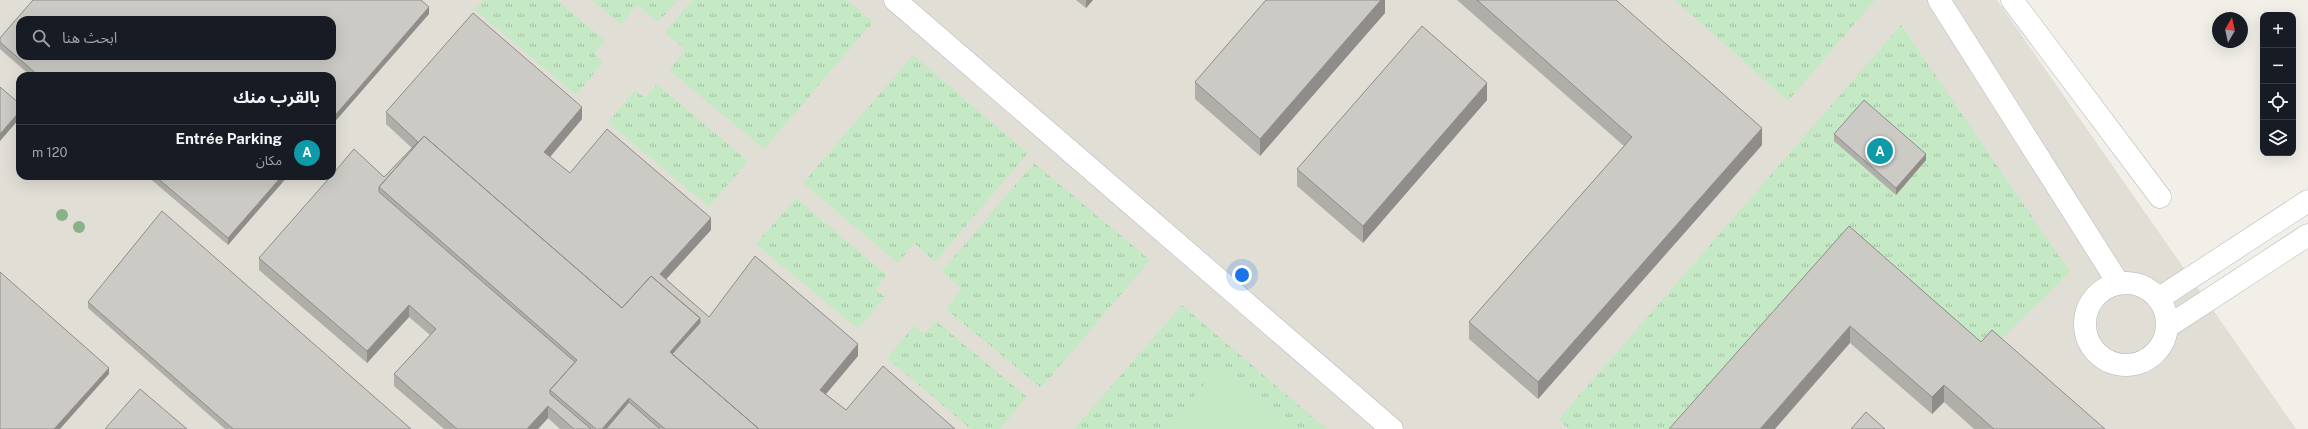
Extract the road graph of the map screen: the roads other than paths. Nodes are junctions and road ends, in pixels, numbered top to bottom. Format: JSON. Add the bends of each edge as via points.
{"nodes":[{"id":1,"x":894,"y":0,"type":"edge"},
{"id":2,"x":1938,"y":0,"type":"edge"},
{"id":3,"x":2012,"y":0,"type":"edge"},
{"id":4,"x":2160,"y":197,"type":"dead end"},
{"id":5,"x":2308,"y":200,"type":"edge"},
{"id":6,"x":2308,"y":235,"type":"edge"},
{"id":7,"x":2119,"y":284,"type":"junction"},
{"id":8,"x":2158,"y":299,"type":"junction"},
{"id":9,"x":2167,"y":327,"type":"junction"},
{"id":10,"x":1392,"y":429,"type":"edge"}],
"edges":[{"from":1,"to":10,"type":"street"},
{"from":2,"to":7,"type":"street"},
{"from":3,"to":4,"type":"street"},
{"from":5,"to":8,"type":"street"},
{"from":6,"to":9,"type":"street"},
{"from":7,"to":8,"type":"street","via":[[2141,286]]},
{"from":7,"to":9,"type":"street","via":[[2107,287],[2088,306],[2085,332],[2089,344],[2098,355],[2122,366],[2141,362],[2157,351],[2164,340]]},
{"from":8,"to":9,"type":"street","via":[[2166,317]]}]}
